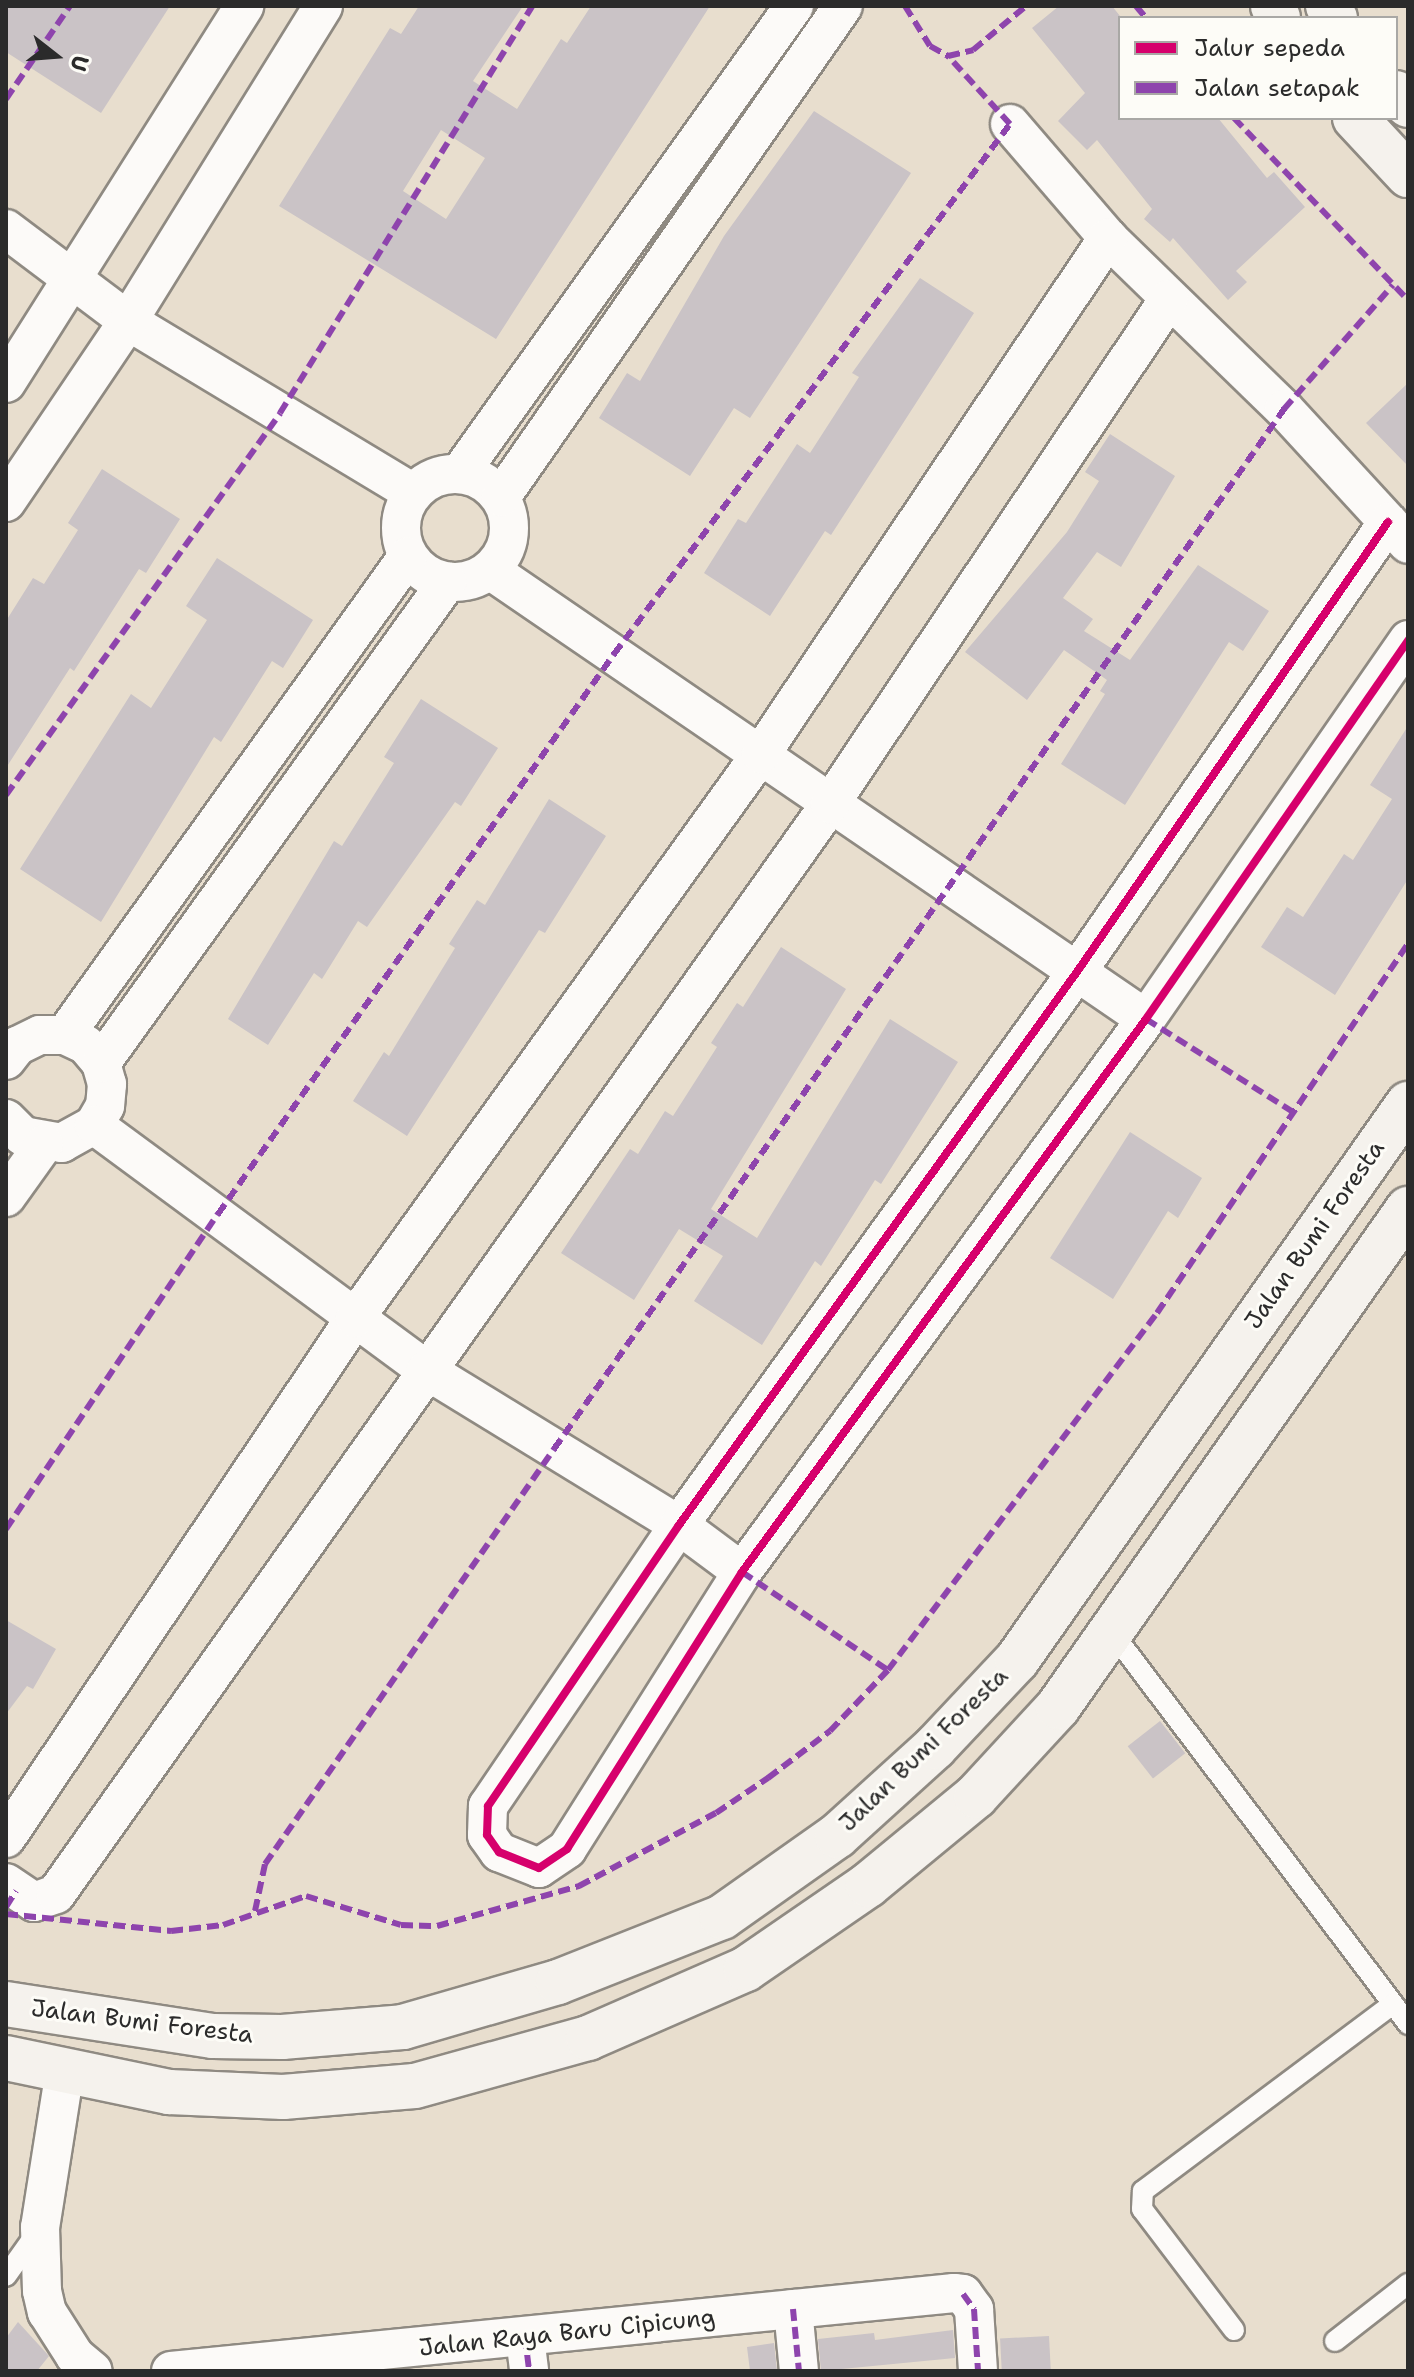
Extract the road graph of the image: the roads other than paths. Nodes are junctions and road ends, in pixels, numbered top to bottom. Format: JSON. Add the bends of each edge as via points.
{"nodes":[{"id":1,"x":244,"y":6,"type":"edge"},
{"id":2,"x":323,"y":6,"type":"edge"},
{"id":3,"x":794,"y":6,"type":"edge"},
{"id":4,"x":843,"y":6,"type":"edge"},
{"id":5,"x":1357,"y":120,"type":"edge"},
{"id":6,"x":1010,"y":124,"type":"dead end"},
{"id":7,"x":1408,"y":175,"type":"edge"},
{"id":8,"x":6,"y":229,"type":"edge"},
{"id":9,"x":1108,"y":238,"type":"junction"},
{"id":10,"x":74,"y":280,"type":"junction"},
{"id":11,"x":1169,"y":299,"type":"junction"},
{"id":12,"x":128,"y":321,"type":"junction"},
{"id":13,"x":6,"y":383,"type":"edge"},
{"id":14,"x":460,"y":473,"type":"junction"},
{"id":15,"x":413,"y":493,"type":"junction"},
{"id":16,"x":501,"y":497,"type":"junction"},
{"id":17,"x":6,"y":502,"type":"edge"},
{"id":18,"x":1398,"y":533,"type":"edge"},
{"id":19,"x":408,"y":556,"type":"junction"},
{"id":20,"x":490,"y":570,"type":"junction"},
{"id":21,"x":447,"y":582,"type":"junction"},
{"id":22,"x":1408,"y":640,"type":"edge"},
{"id":23,"x":761,"y":754,"type":"junction"},
{"id":24,"x":830,"y":804,"type":"junction"},
{"id":25,"x":1079,"y":969,"type":"junction"},
{"id":26,"x":1146,"y":1019,"type":"junction"},
{"id":27,"x":65,"y":1035,"type":"junction"},
{"id":28,"x":6,"y":1060,"type":"edge"},
{"id":29,"x":101,"y":1063,"type":"junction"},
{"id":30,"x":1408,"y":1104,"type":"edge"},
{"id":31,"x":6,"y":1121,"type":"edge"},
{"id":32,"x":94,"y":1125,"type":"junction"},
{"id":33,"x":44,"y":1144,"type":"junction"},
{"id":34,"x":6,"y":1197,"type":"edge"},
{"id":35,"x":1408,"y":1209,"type":"edge"},
{"id":36,"x":355,"y":1318,"type":"junction"},
{"id":37,"x":426,"y":1370,"type":"junction"},
{"id":38,"x":679,"y":1525,"type":"junction"},
{"id":39,"x":742,"y":1572,"type":"junction"},
{"id":40,"x":1111,"y":1631,"type":"junction"},
{"id":41,"x":6,"y":1838,"type":"edge"},
{"id":42,"x":6,"y":1883,"type":"edge"},
{"id":43,"x":6,"y":2004,"type":"edge"},
{"id":44,"x":1393,"y":2004,"type":"junction"},
{"id":45,"x":1408,"y":2024,"type":"edge"},
{"id":46,"x":6,"y":2058,"type":"edge"},
{"id":47,"x":65,"y":2070,"type":"junction"},
{"id":48,"x":40,"y":2227,"type":"junction"},
{"id":49,"x":6,"y":2276,"type":"edge"},
{"id":50,"x":1408,"y":2284,"type":"edge"},
{"id":51,"x":793,"y":2309,"type":"junction"},
{"id":52,"x":1234,"y":2330,"type":"dead end"},
{"id":53,"x":1335,"y":2341,"type":"dead end"},
{"id":54,"x":527,"y":2354,"type":"edge"},
{"id":55,"x":77,"y":2366,"type":"edge"},
{"id":56,"x":171,"y":2371,"type":"edge"},
{"id":57,"x":799,"y":2371,"type":"edge"},
{"id":58,"x":978,"y":2371,"type":"edge"}],
"edges":[{"from":1,"to":10,"type":"street"},
{"from":2,"to":12,"type":"street"},
{"from":3,"to":14,"type":"street"},
{"from":4,"to":16,"type":"street"},
{"from":5,"to":7,"type":"main road"},
{"from":6,"to":9,"type":"street"},
{"from":8,"to":10,"type":"street"},
{"from":9,"to":11,"type":"street"},
{"from":9,"to":23,"type":"street"},
{"from":10,"to":12,"type":"street"},
{"from":10,"to":13,"type":"street"},
{"from":11,"to":18,"type":"street","via":[[1284,409]]},
{"from":11,"to":24,"type":"street"},
{"from":12,"to":15,"type":"street"},
{"from":12,"to":17,"type":"street"},
{"from":14,"to":15,"type":"street","via":[[428,480]]},
{"from":14,"to":16,"type":"street","via":[[490,485]]},
{"from":15,"to":19,"type":"street","via":[[403,511],[401,534]]},
{"from":16,"to":20,"type":"street","via":[[509,522],[505,548]]},
{"from":18,"to":25,"type":"street"},
{"from":19,"to":21,"type":"street","via":[[425,574]]},
{"from":19,"to":27,"type":"street"},
{"from":20,"to":21,"type":"street","via":[[470,581]]},
{"from":20,"to":23,"type":"street"},
{"from":21,"to":29,"type":"street"},
{"from":22,"to":26,"type":"street"},
{"from":23,"to":24,"type":"street"},
{"from":23,"to":36,"type":"street"},
{"from":24,"to":25,"type":"street"},
{"from":24,"to":37,"type":"street"},
{"from":25,"to":26,"type":"street"},
{"from":25,"to":38,"type":"street"},
{"from":26,"to":39,"type":"street"},
{"from":27,"to":28,"type":"street","via":[[40,1035],[17,1046]]},
{"from":27,"to":29,"type":"street","via":[[86,1045]]},
{"from":29,"to":32,"type":"street","via":[[106,1095]]},
{"from":30,"to":43,"type":"main road","name":"Jalan Bumi Foresta","via":[[1017,1660],[935,1747],[837,1836],[722,1917],[558,1982],[403,2027],[282,2037],[213,2036]]},
{"from":31,"to":33,"type":"street","via":[[23,1136]]},
{"from":32,"to":33,"type":"street","via":[[79,1137]]},
{"from":32,"to":36,"type":"street"},
{"from":33,"to":34,"type":"street"},
{"from":35,"to":40,"type":"main road"},
{"from":36,"to":37,"type":"street"},
{"from":36,"to":41,"type":"street"},
{"from":37,"to":38,"type":"street"},
{"from":37,"to":42,"type":"street","via":[[56,1894],[34,1902]]},
{"from":38,"to":39,"type":"street"},
{"from":38,"to":39,"type":"street","via":[[488,1806],[487,1835],[499,1852],[539,1868],[567,1849]]},
{"from":40,"to":44,"type":"lane"},
{"from":40,"to":47,"type":"main road","via":[[1058,1707],[976,1796],[868,1885],[746,1969],[588,2038],[415,2086],[283,2097],[169,2092]]},
{"from":44,"to":45,"type":"lane"},
{"from":44,"to":52,"type":"lane","via":[[1143,2191],[1142,2209]]},
{"from":46,"to":47,"type":"main road"},
{"from":47,"to":48,"type":"street"},
{"from":48,"to":49,"type":"lane"},
{"from":48,"to":55,"type":"street","via":[[47,2312]]},
{"from":50,"to":53,"type":"lane"},
{"from":51,"to":54,"type":"street","name":"Jalan Raya Baru Cipicung"},
{"from":51,"to":57,"type":"street"},
{"from":51,"to":58,"type":"street","name":"Jalan Raya Baru Cipicung","via":[[963,2294],[974,2309]]},
{"from":54,"to":56,"type":"street","name":"Jalan Raya Baru Cipicung"}]}
